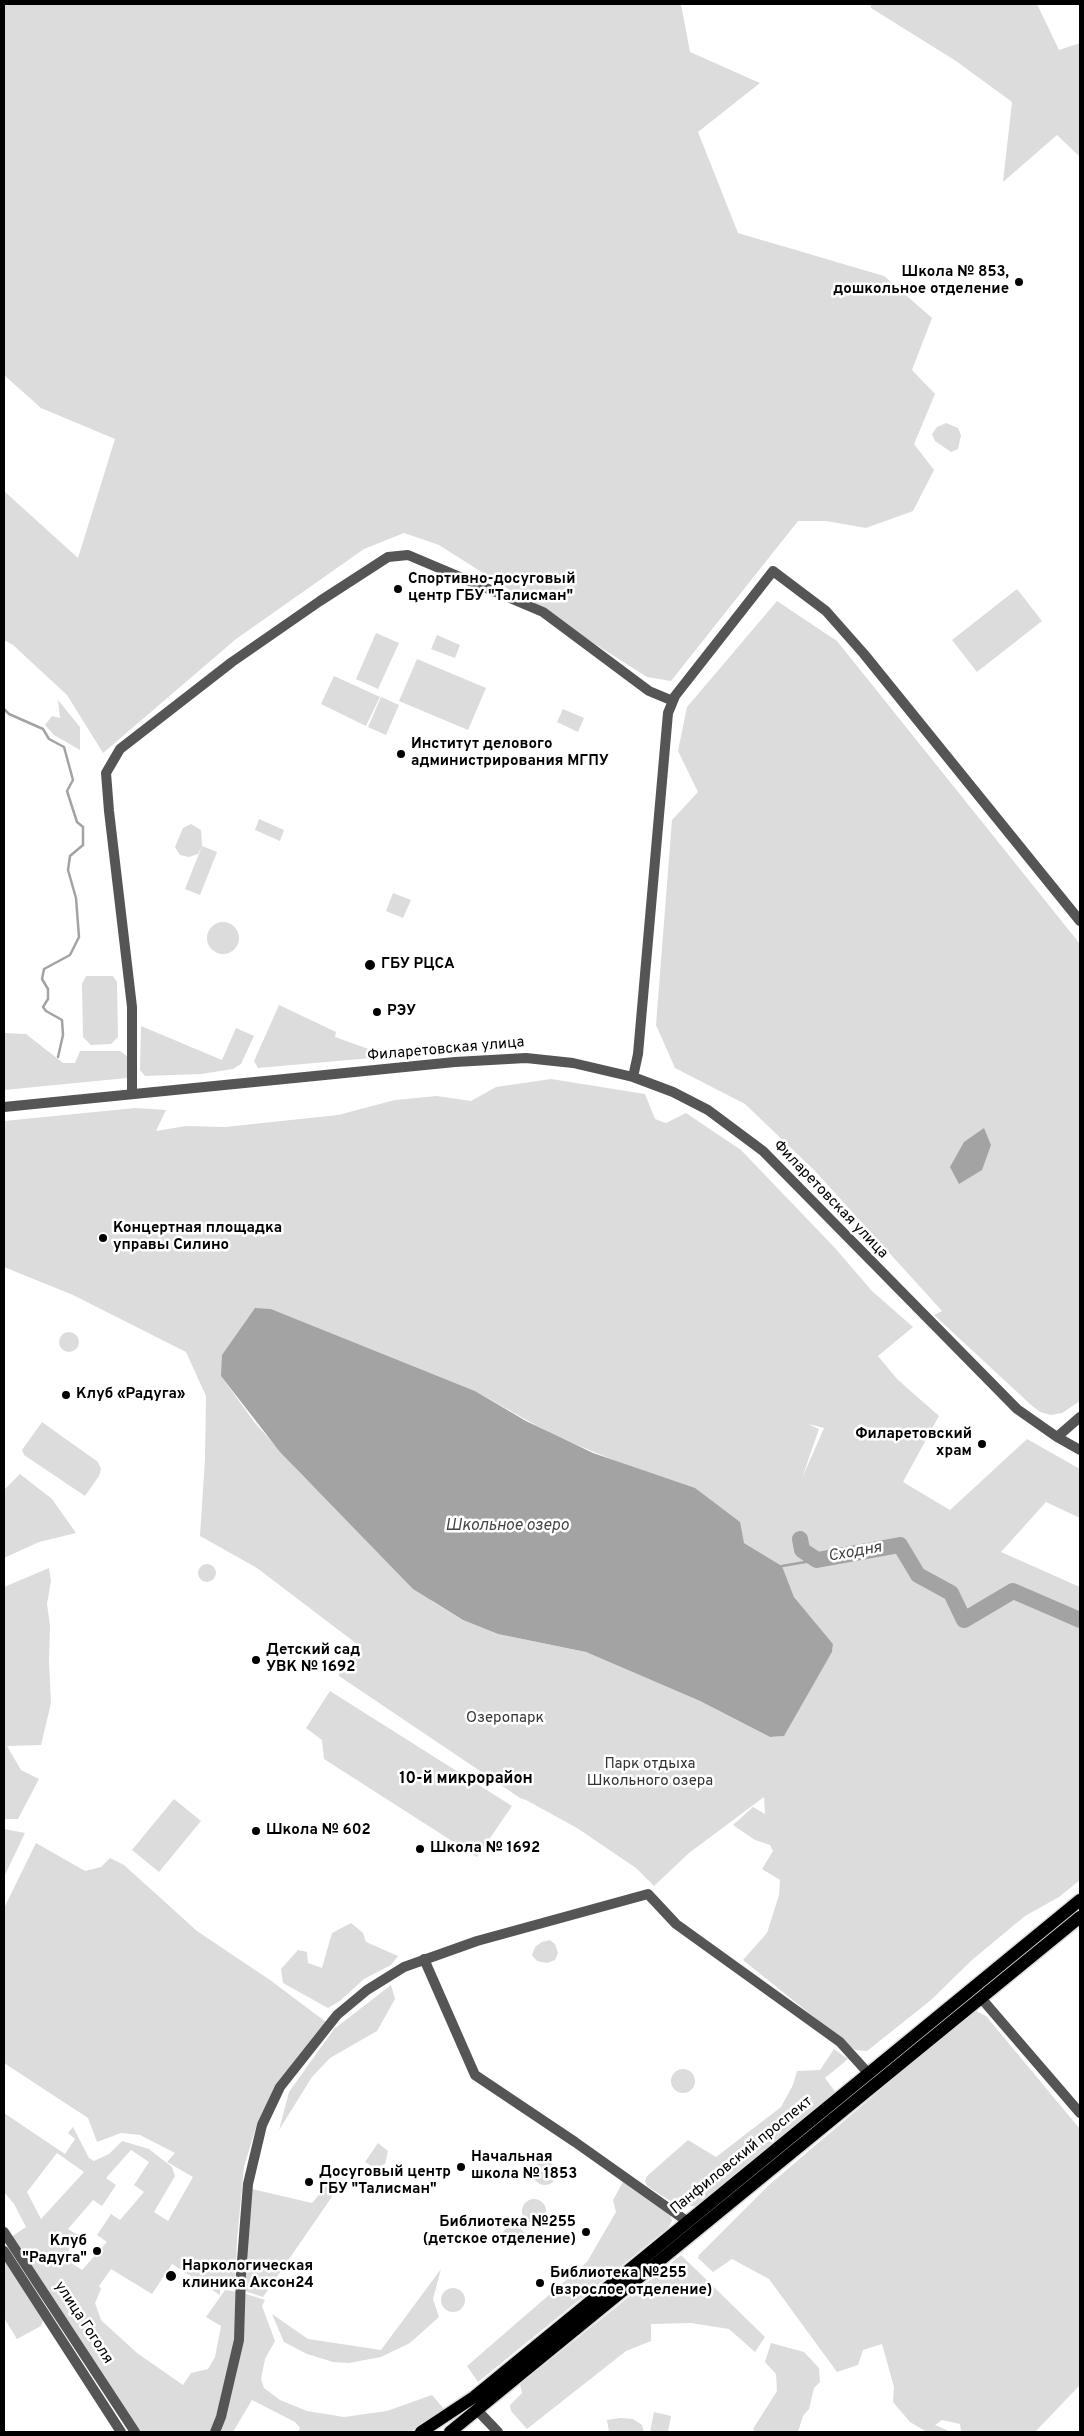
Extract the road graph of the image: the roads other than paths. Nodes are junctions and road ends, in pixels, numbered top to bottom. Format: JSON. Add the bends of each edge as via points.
{"nodes":[{"id":1,"x":673,"y":700,"type":"junction"},
{"id":2,"x":1080,"y":921,"type":"edge"},
{"id":3,"x":633,"y":1077,"type":"junction"},
{"id":4,"x":132,"y":1094,"type":"junction"},
{"id":5,"x":4,"y":1108,"type":"edge"},
{"id":6,"x":1080,"y":1417,"type":"edge"},
{"id":7,"x":1057,"y":1437,"type":"junction"},
{"id":8,"x":1080,"y":1450,"type":"edge"},
{"id":9,"x":1080,"y":1900,"type":"edge"},
{"id":10,"x":1080,"y":1917,"type":"edge"},
{"id":11,"x":424,"y":1959,"type":"junction"},
{"id":12,"x":980,"y":1998,"type":"junction"},
{"id":13,"x":869,"y":2074,"type":"junction"},
{"id":14,"x":1080,"y":2113,"type":"edge"},
{"id":15,"x":688,"y":2222,"type":"junction"},
{"id":16,"x":4,"y":2232,"type":"edge"},
{"id":17,"x":4,"y":2251,"type":"edge"},
{"id":18,"x":477,"y":2410,"type":"junction"},
{"id":19,"x":121,"y":2432,"type":"edge"},
{"id":20,"x":135,"y":2432,"type":"edge"},
{"id":21,"x":215,"y":2432,"type":"edge"},
{"id":22,"x":421,"y":2432,"type":"edge"},
{"id":23,"x":450,"y":2432,"type":"edge"},
{"id":24,"x":498,"y":2432,"type":"edge"}],
"edges":[{"from":1,"to":2,"type":"street","via":[[773,571],[826,612],[864,654]]},
{"from":1,"to":3,"type":"street","via":[[668,713],[638,1054]]},
{"from":1,"to":4,"type":"street","via":[[649,691],[543,612],[408,555],[388,557],[232,662],[120,749],[106,773],[132,1007]]},
{"from":3,"to":4,"type":"street","name":"Филаретовская улица","via":[[582,1064],[526,1058]]},
{"from":3,"to":7,"type":"street","name":"Филаретовская улица","via":[[708,1110],[762,1151],[1017,1409]]},
{"from":4,"to":5,"type":"street","name":"Филаретовская улица"},
{"from":6,"to":7,"type":"street"},
{"from":7,"to":8,"type":"street","name":"Филаретовская улица"},
{"from":9,"to":13,"type":"main road","name":"Панфиловский проспект"},
{"from":10,"to":12,"type":"main road","name":"Панфиловский проспект"},
{"from":11,"to":13,"type":"street","via":[[477,1941],[648,1894],[676,1924],[840,2042]]},
{"from":11,"to":15,"type":"street","via":[[475,2075]]},
{"from":11,"to":21,"type":"street","via":[[367,1990],[337,2015],[280,2087],[262,2125],[248,2184],[239,2340]]},
{"from":12,"to":14,"type":"street"},
{"from":12,"to":18,"type":"main road","name":"Панфиловский проспект"},
{"from":13,"to":15,"type":"main road","name":"Панфиловский проспект"},
{"from":15,"to":22,"type":"main road","name":"Панфиловский проспект","via":[[474,2397]]},
{"from":16,"to":20,"type":"street","name":"улица Гоголя"},
{"from":17,"to":19,"type":"street","name":"улица Гоголя"},
{"from":18,"to":23,"type":"main road","name":"Панфиловский проспект"},
{"from":18,"to":24,"type":"street"}]}
